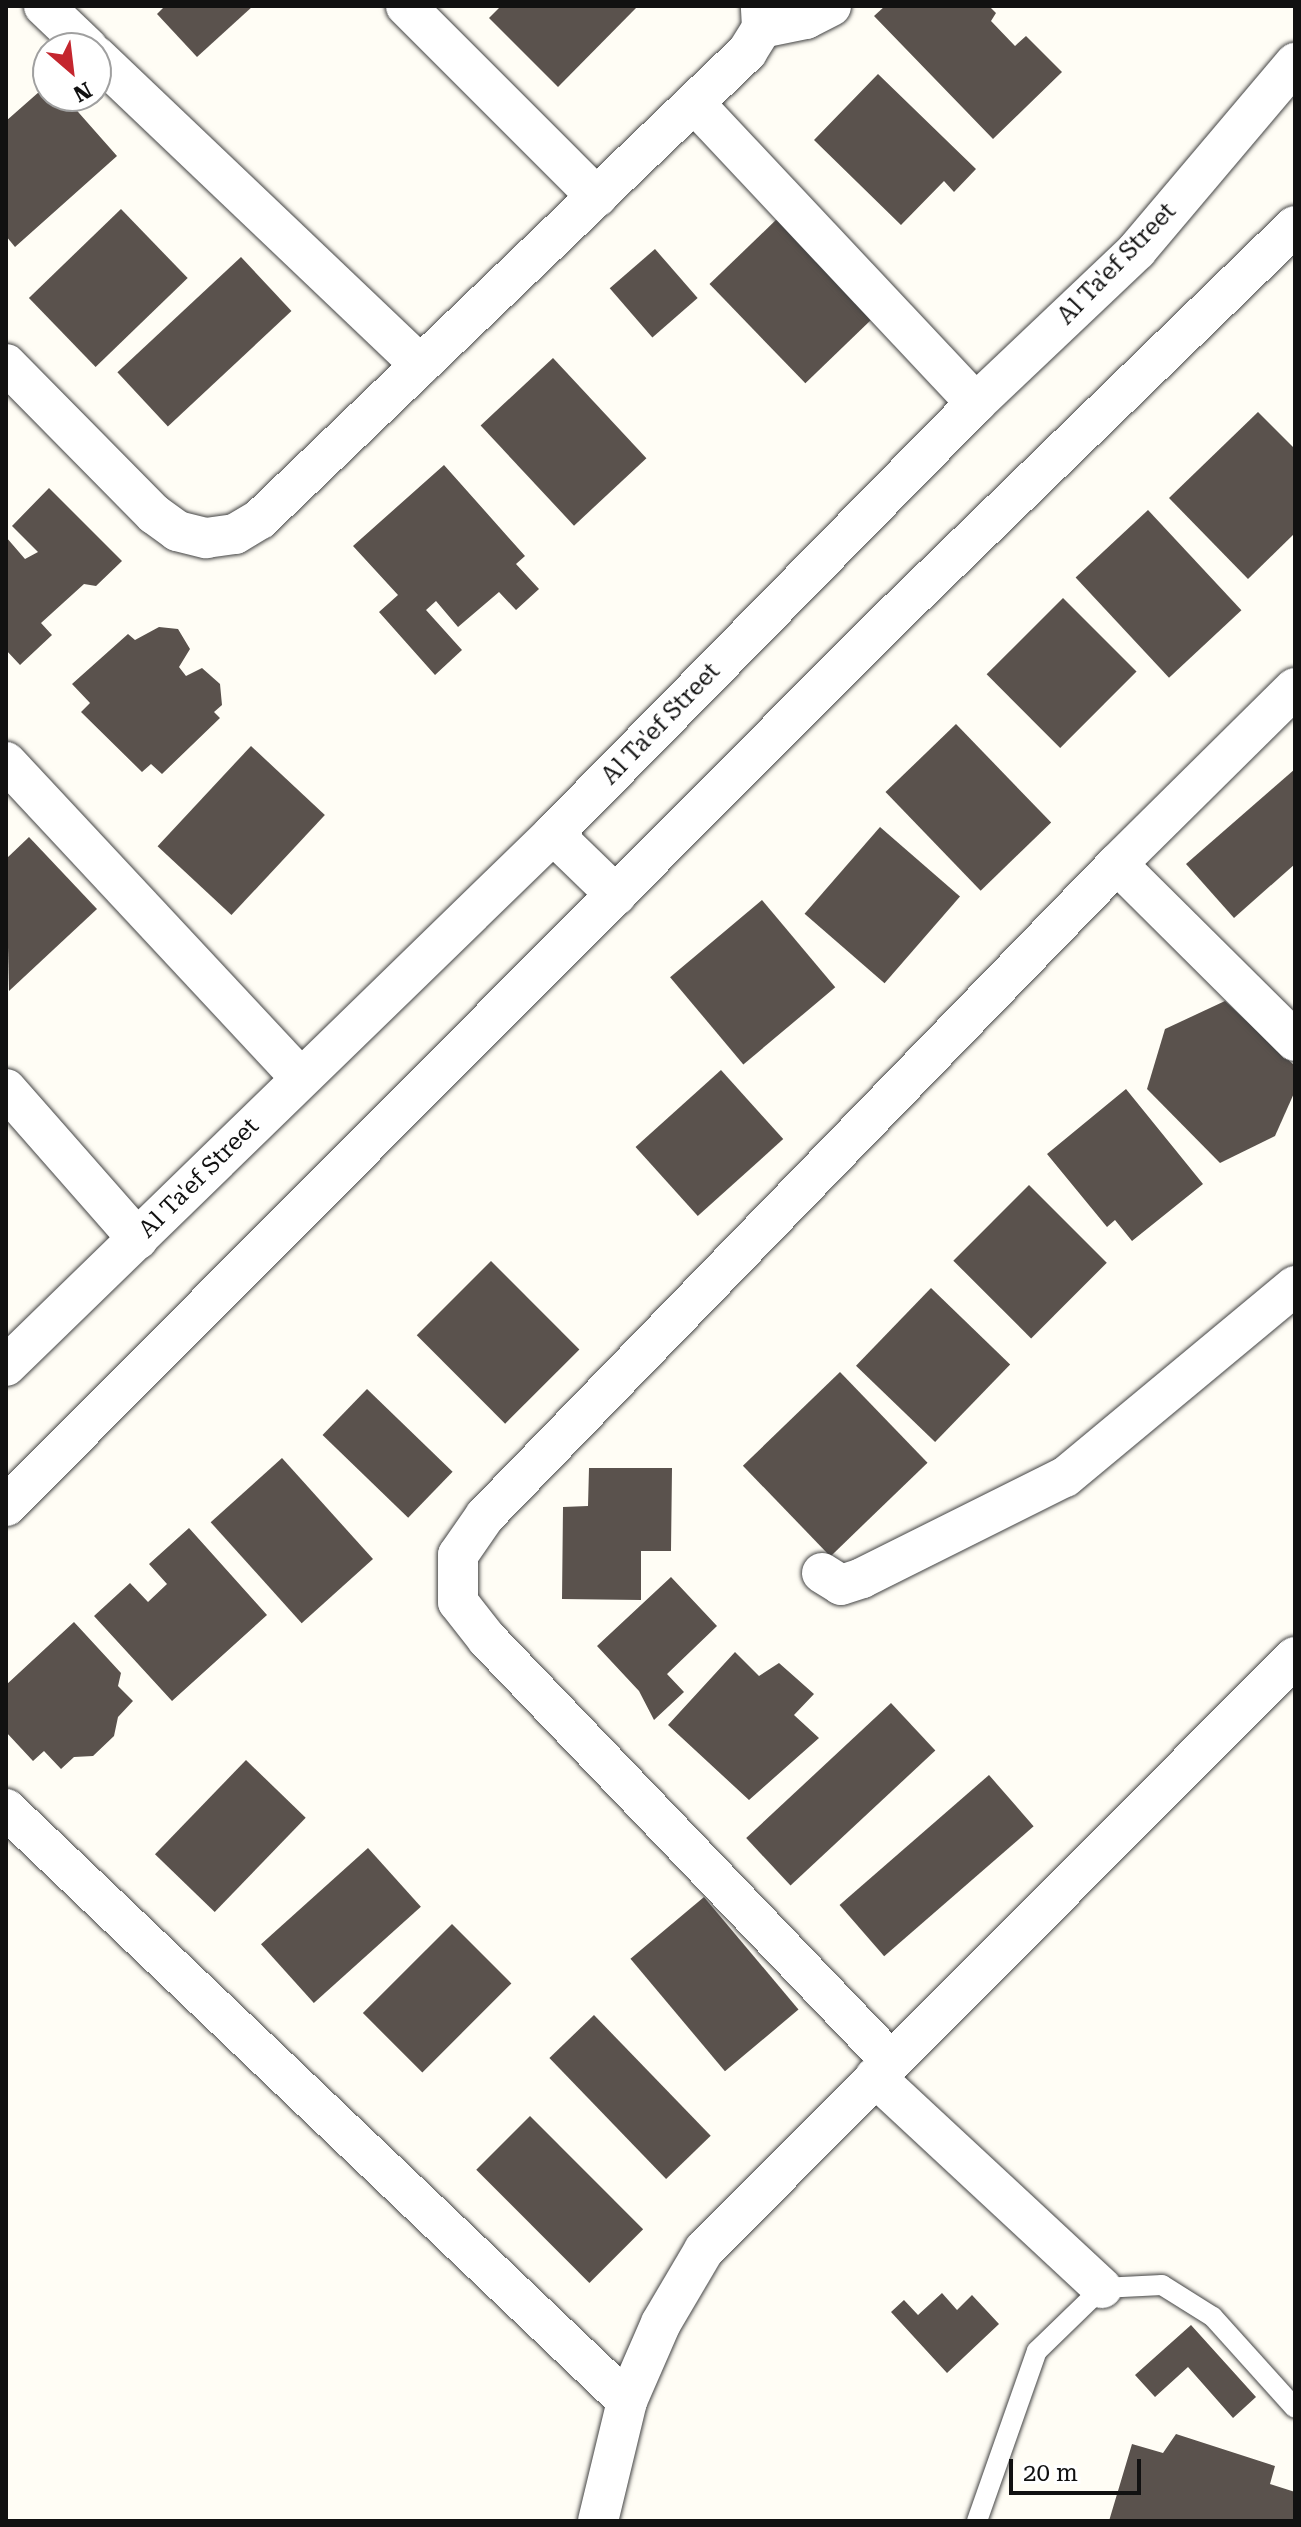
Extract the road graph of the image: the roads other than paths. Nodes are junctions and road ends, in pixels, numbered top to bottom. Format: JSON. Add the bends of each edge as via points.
{"nodes":[{"id":1,"x":44,"y":6,"type":"edge"},
{"id":2,"x":406,"y":6,"type":"edge"},
{"id":3,"x":831,"y":6,"type":"edge"},
{"id":4,"x":761,"y":17,"type":"edge"},
{"id":5,"x":71,"y":32,"type":"edge"},
{"id":6,"x":1295,"y":63,"type":"edge"},
{"id":7,"x":112,"y":71,"type":"edge"},
{"id":8,"x":694,"y":103,"type":"junction"},
{"id":9,"x":597,"y":197,"type":"junction"},
{"id":10,"x":1295,"y":226,"type":"edge"},
{"id":11,"x":6,"y":364,"type":"edge"},
{"id":12,"x":421,"y":365,"type":"junction"},
{"id":13,"x":976,"y":403,"type":"junction"},
{"id":14,"x":1295,"y":688,"type":"edge"},
{"id":15,"x":6,"y":762,"type":"edge"},
{"id":16,"x":553,"y":834,"type":"junction"},
{"id":17,"x":1117,"y":864,"type":"junction"},
{"id":18,"x":616,"y":895,"type":"junction"},
{"id":19,"x":1295,"y":1041,"type":"edge"},
{"id":20,"x":300,"y":1077,"type":"junction"},
{"id":21,"x":6,"y":1089,"type":"edge"},
{"id":22,"x":138,"y":1239,"type":"junction"},
{"id":23,"x":1295,"y":1286,"type":"edge"},
{"id":24,"x":6,"y":1366,"type":"edge"},
{"id":25,"x":6,"y":1506,"type":"edge"},
{"id":26,"x":822,"y":1573,"type":"dead end"},
{"id":27,"x":1295,"y":1657,"type":"edge"},
{"id":28,"x":6,"y":1809,"type":"edge"},
{"id":29,"x":883,"y":2069,"type":"junction"},
{"id":30,"x":1102,"y":2288,"type":"junction"},
{"id":31,"x":627,"y":2401,"type":"junction"},
{"id":32,"x":1295,"y":2408,"type":"edge"},
{"id":33,"x":598,"y":2521,"type":"edge"},
{"id":34,"x":977,"y":2521,"type":"edge"}],
"edges":[{"from":1,"to":5,"type":"street"},
{"from":2,"to":9,"type":"street"},
{"from":3,"to":4,"type":"street","via":[[806,19]]},
{"from":4,"to":8,"type":"street","via":[[747,52]]},
{"from":6,"to":13,"type":"street","name":"Al Ta'ef Street","via":[[1137,250]]},
{"from":7,"to":12,"type":"street"},
{"from":8,"to":9,"type":"street"},
{"from":8,"to":13,"type":"street"},
{"from":9,"to":12,"type":"street"},
{"from":10,"to":18,"type":"street","via":[[890,619]]},
{"from":11,"to":12,"type":"street","via":[[154,514],[177,531],[206,538],[235,534],[260,519]]},
{"from":13,"to":16,"type":"street","name":"Al Ta'ef Street"},
{"from":14,"to":17,"type":"street"},
{"from":15,"to":20,"type":"street"},
{"from":16,"to":18,"type":"street"},
{"from":16,"to":20,"type":"street","name":"Al Ta'ef Street"},
{"from":17,"to":19,"type":"street"},
{"from":17,"to":29,"type":"street","via":[[485,1516],[458,1555],[458,1602],[487,1639]]},
{"from":18,"to":25,"type":"street"},
{"from":20,"to":22,"type":"street","name":"Al Ta'ef Street"},
{"from":21,"to":22,"type":"street"},
{"from":22,"to":24,"type":"street","name":"Al Ta'ef Street"},
{"from":23,"to":26,"type":"street","via":[[1065,1477],[862,1578],[841,1585]]},
{"from":27,"to":29,"type":"street"},
{"from":28,"to":31,"type":"street"},
{"from":29,"to":30,"type":"street"},
{"from":29,"to":31,"type":"street","via":[[704,2250],[661,2323]]},
{"from":30,"to":32,"type":"lane","via":[[1162,2285],[1213,2317]]},
{"from":30,"to":34,"type":"lane","via":[[1037,2351]]},
{"from":31,"to":33,"type":"street"}]}
